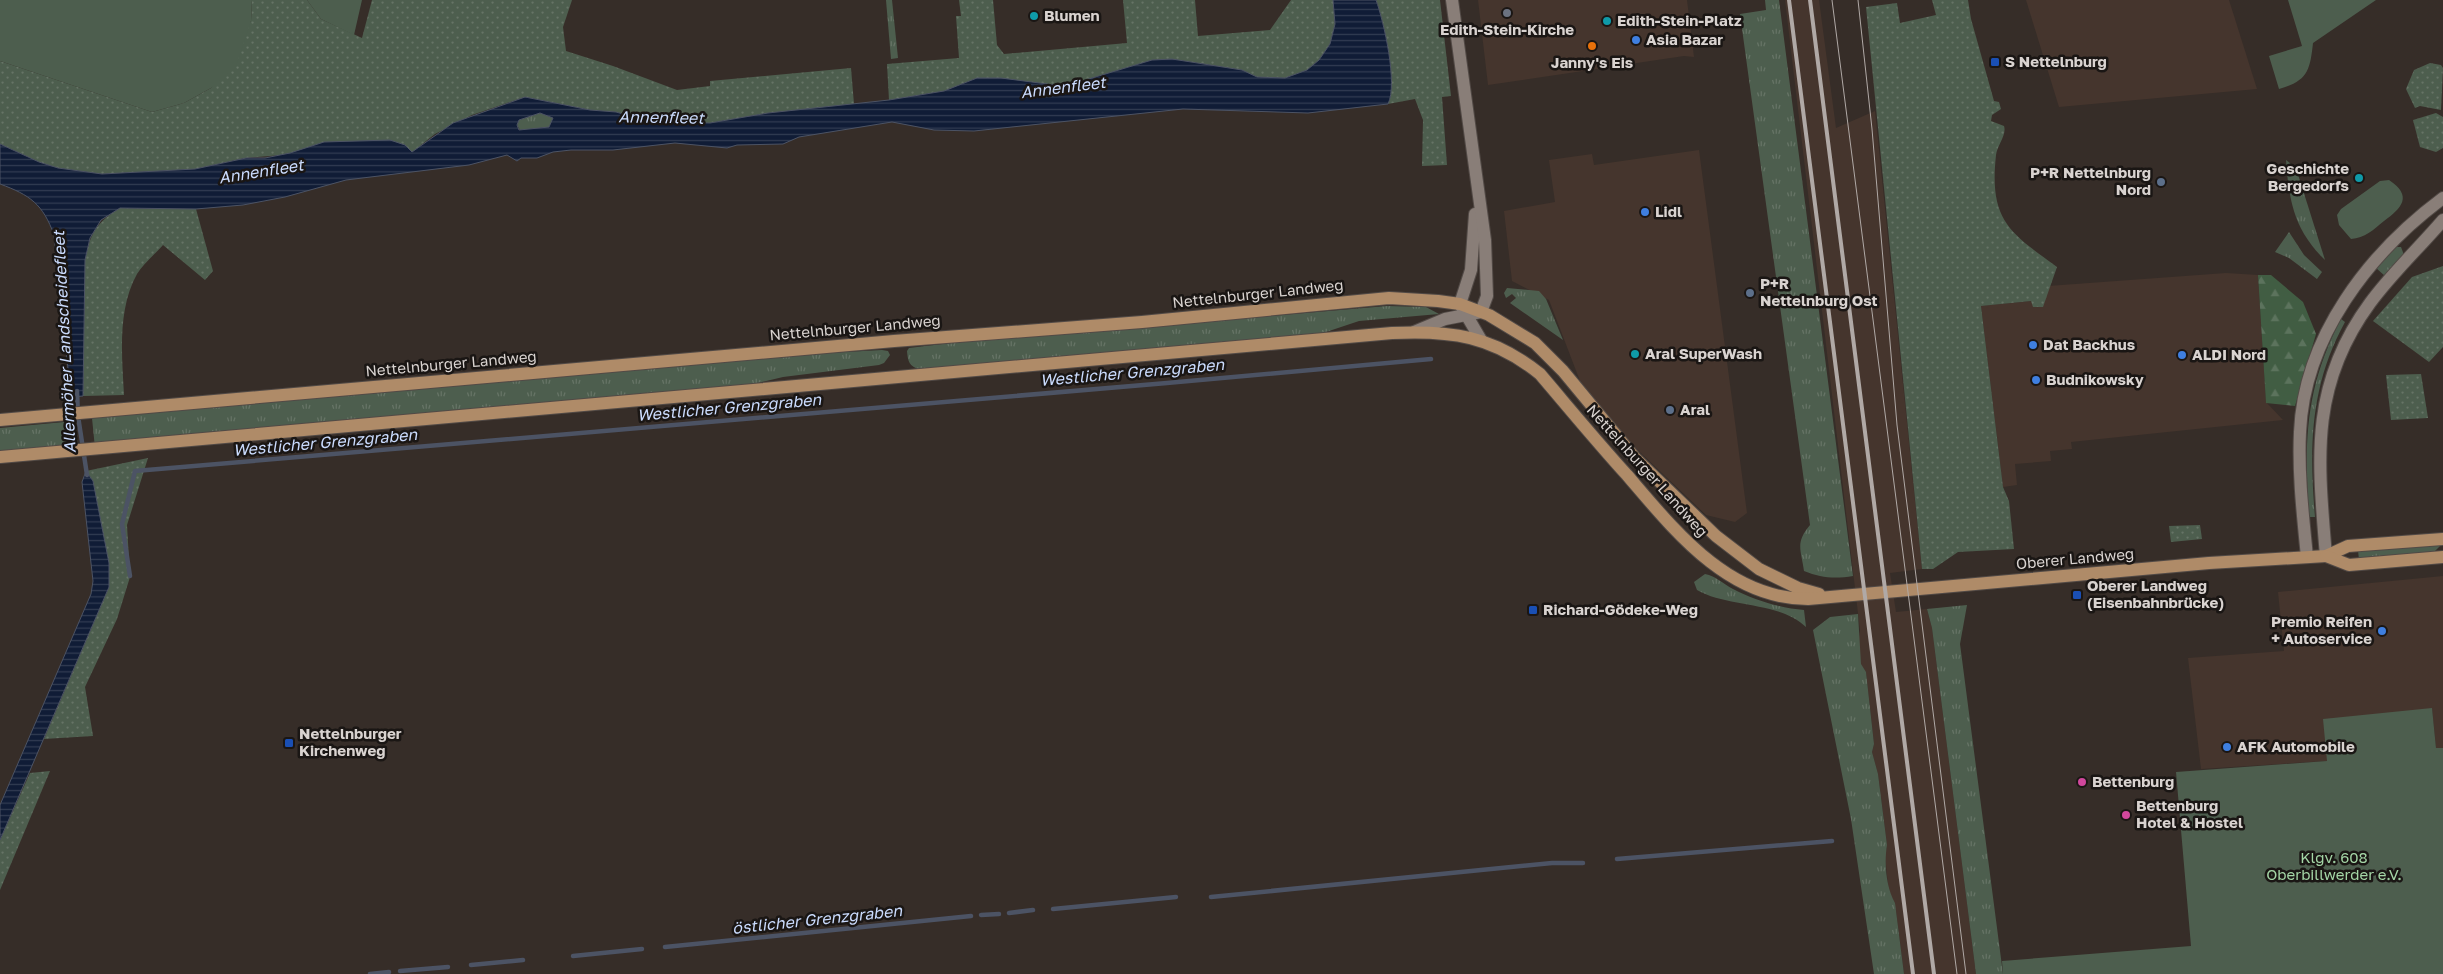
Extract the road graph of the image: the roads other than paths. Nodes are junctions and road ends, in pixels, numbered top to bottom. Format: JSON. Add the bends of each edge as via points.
{"nodes":[{"id":1,"x":1452,"y":0,"type":"edge"},
{"id":2,"x":1476,"y":189,"type":"junction"},
{"id":3,"x":2443,"y":198,"type":"edge"},
{"id":4,"x":2443,"y":220,"type":"edge"},
{"id":5,"x":1463,"y":309,"type":"junction"},
{"id":6,"x":1480,"y":312,"type":"junction"},
{"id":7,"x":1414,"y":332,"type":"junction"},
{"id":8,"x":1481,"y":340,"type":"junction"},
{"id":9,"x":0,"y":420,"type":"edge"},
{"id":10,"x":0,"y":457,"type":"edge"},
{"id":11,"x":2443,"y":538,"type":"edge"},
{"id":12,"x":2442,"y":555,"type":"edge"},
{"id":13,"x":2326,"y":556,"type":"junction"},
{"id":14,"x":2307,"y":557,"type":"junction"},
{"id":15,"x":1826,"y":596,"type":"junction"}],
"edges":[{"from":1,"to":2,"type":"street"},
{"from":2,"to":5,"type":"street","via":[[1471,270]]},
{"from":2,"to":6,"type":"street","via":[[1485,240],[1487,286],[1487,296]]},
{"from":3,"to":14,"type":"street","via":[[2368,268],[2341,306],[2322,342],[2305,393],[2300,430]]},
{"from":4,"to":13,"type":"street","via":[[2366,309],[2341,353],[2324,405],[2319,453]]},
{"from":5,"to":6,"type":"main road","name":"Nettelnburger Landweg"},
{"from":5,"to":7,"type":"street"},
{"from":5,"to":8,"type":"street"},
{"from":5,"to":9,"type":"main road","name":"Nettelnburger Landweg","via":[[1389,298]]},
{"from":6,"to":15,"type":"main road","name":"Nettelnburger Landweg","via":[[1535,343],[1563,371],[1635,458],[1716,536],[1759,569],[1798,588]]},
{"from":7,"to":8,"type":"main road","name":"Nettelnburger Landweg","via":[[1452,333]]},
{"from":7,"to":10,"type":"main road","name":"Nettelnburger Landweg"},
{"from":8,"to":15,"type":"main road","name":"Nettelnburger Landweg","via":[[1508,351],[1540,374],[1672,528],[1702,556],[1744,584],[1772,595],[1792,599]]},
{"from":11,"to":13,"type":"main road","name":"Oberer Landweg","via":[[2348,546]]},
{"from":12,"to":13,"type":"main road","name":"Oberer Landweg","via":[[2349,565]]},
{"from":13,"to":14,"type":"main road","name":"Oberer Landweg"},
{"from":14,"to":15,"type":"main road","name":"Oberer Landweg"}]}
